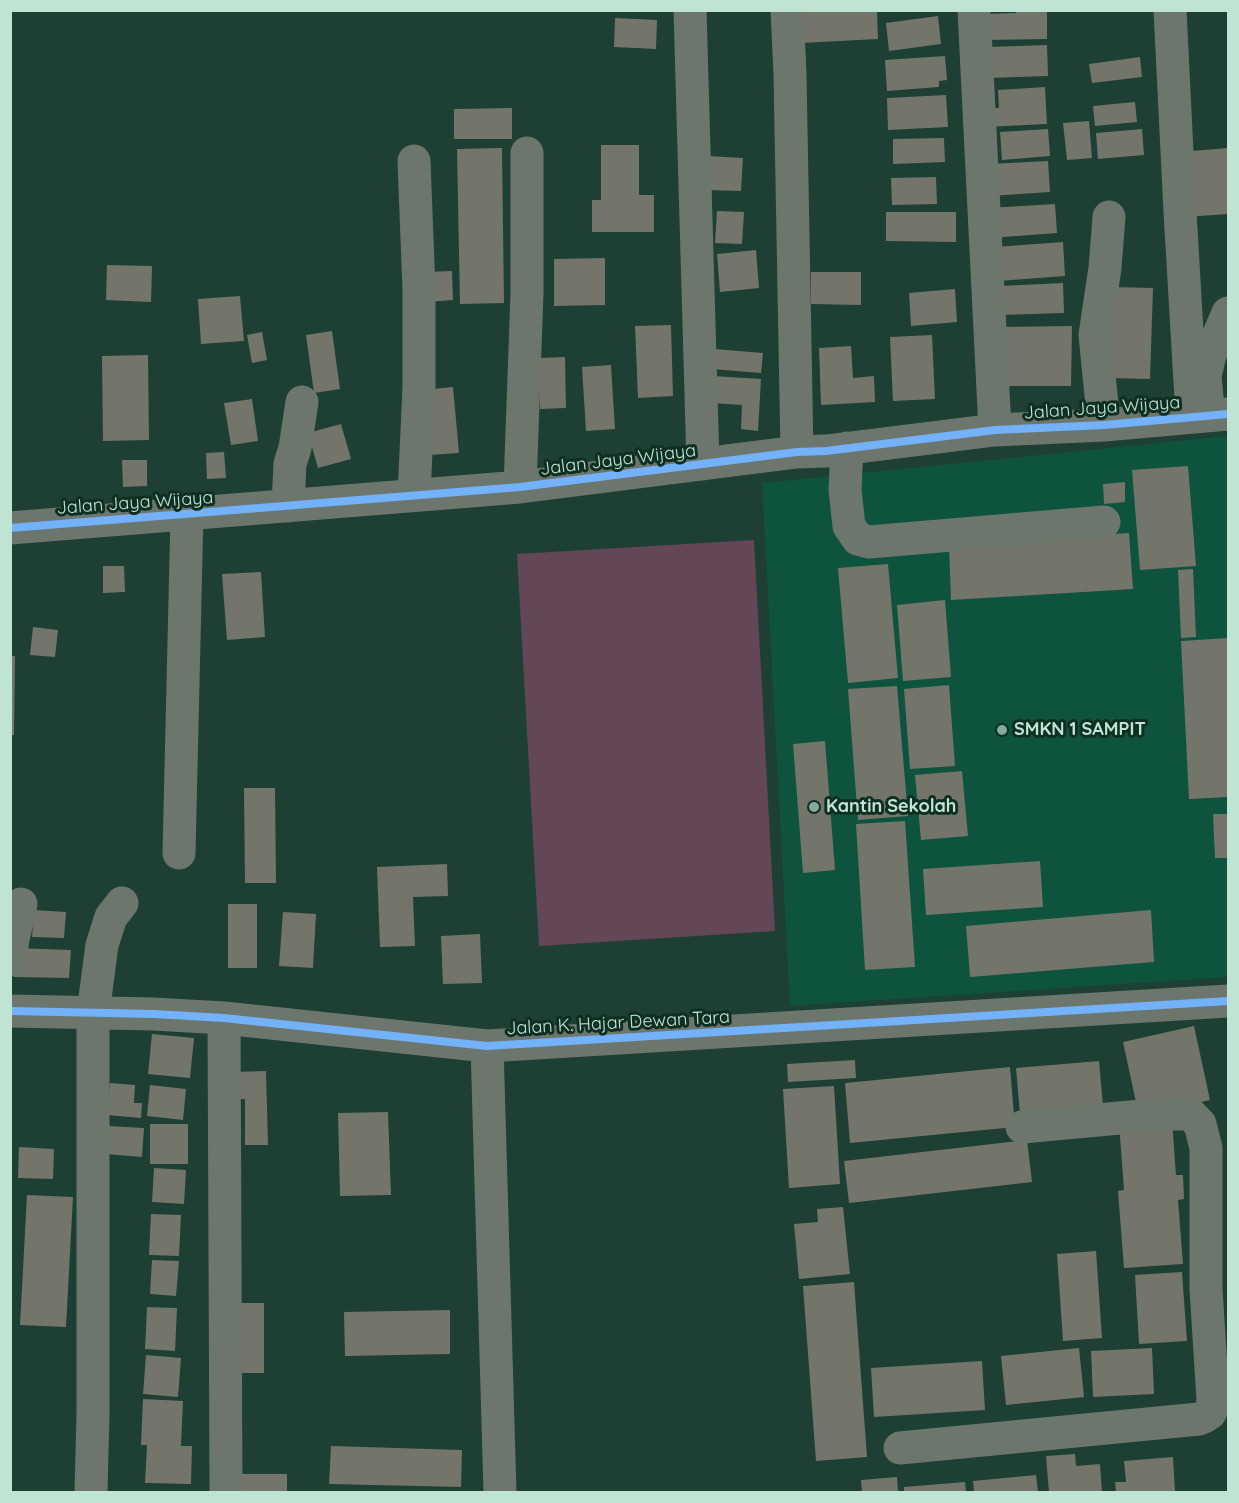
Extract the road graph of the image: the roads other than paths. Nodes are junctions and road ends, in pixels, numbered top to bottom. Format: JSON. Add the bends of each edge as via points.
{"nodes":[{"id":1,"x":690,"y":10,"type":"edge"},
{"id":2,"x":787,"y":10,"type":"edge"},
{"id":3,"x":974,"y":10,"type":"edge"},
{"id":4,"x":1170,"y":10,"type":"edge"},
{"id":5,"x":527,"y":153,"type":"dead end"},
{"id":6,"x":414,"y":161,"type":"dead end"},
{"id":7,"x":1109,"y":218,"type":"dead end"},
{"id":8,"x":1228,"y":313,"type":"edge"},
{"id":9,"x":302,"y":402,"type":"dead end"},
{"id":10,"x":1210,"y":415,"type":"edge"},
{"id":11,"x":1104,"y":425,"type":"junction"},
{"id":12,"x":995,"y":430,"type":"junction"},
{"id":13,"x":847,"y":448,"type":"junction"},
{"id":14,"x":797,"y":452,"type":"junction"},
{"id":15,"x":703,"y":464,"type":"junction"},
{"id":16,"x":520,"y":487,"type":"junction"},
{"id":17,"x":414,"y":495,"type":"junction"},
{"id":18,"x":288,"y":506,"type":"junction"},
{"id":19,"x":187,"y":514,"type":"junction"},
{"id":20,"x":1104,"y":522,"type":"dead end"},
{"id":21,"x":10,"y":528,"type":"edge"},
{"id":22,"x":178,"y":853,"type":"dead end"},
{"id":23,"x":122,"y":903,"type":"dead end"},
{"id":24,"x":21,"y":904,"type":"dead end"},
{"id":25,"x":10,"y":960,"type":"edge"},
{"id":26,"x":1228,"y":1001,"type":"edge"},
{"id":27,"x":10,"y":1011,"type":"edge"},
{"id":28,"x":93,"y":1013,"type":"junction"},
{"id":29,"x":224,"y":1018,"type":"junction"},
{"id":30,"x":487,"y":1046,"type":"junction"},
{"id":31,"x":1022,"y":1127,"type":"dead end"},
{"id":32,"x":1217,"y":1288,"type":"edge"},
{"id":33,"x":900,"y":1448,"type":"dead end"},
{"id":34,"x":91,"y":1492,"type":"edge"},
{"id":35,"x":226,"y":1492,"type":"edge"},
{"id":36,"x":500,"y":1492,"type":"edge"}],
"edges":[{"from":1,"to":15,"type":"street"},
{"from":2,"to":14,"type":"street"},
{"from":3,"to":12,"type":"street"},
{"from":4,"to":10,"type":"street","via":[[1180,224]]},
{"from":5,"to":16,"type":"street"},
{"from":6,"to":17,"type":"street","via":[[419,387]]},
{"from":7,"to":11,"type":"street","via":[[1095,335]]},
{"from":8,"to":10,"type":"street","via":[[1204,376]]},
{"from":9,"to":18,"type":"street","via":[[290,464]]},
{"from":10,"to":11,"type":"street","name":"Jalan Jaya Wijaya"},
{"from":11,"to":12,"type":"street","name":"Jalan Jaya Wijaya"},
{"from":12,"to":13,"type":"street","name":"Jalan Jaya Wijaya"},
{"from":13,"to":14,"type":"street","name":"Jalan Jaya Wijaya"},
{"from":13,"to":20,"type":"street","via":[[845,490],[849,526],[858,539],[869,542]]},
{"from":14,"to":15,"type":"street","name":"Jalan Jaya Wijaya"},
{"from":15,"to":16,"type":"street","name":"Jalan Jaya Wijaya"},
{"from":16,"to":17,"type":"street","name":"Jalan Jaya Wijaya"},
{"from":17,"to":18,"type":"street","name":"Jalan Jaya Wijaya"},
{"from":18,"to":19,"type":"street","name":"Jalan Jaya Wijaya"},
{"from":19,"to":21,"type":"street","name":"Jalan Jaya Wijaya"},
{"from":19,"to":22,"type":"street"},
{"from":23,"to":28,"type":"street","via":[[111,917],[102,945]]},
{"from":24,"to":25,"type":"street"},
{"from":26,"to":30,"type":"street","name":"Jalan K. Hajar Dewan Tara"},
{"from":27,"to":28,"type":"street","name":"Jalan K. Hajar Dewan Tara"},
{"from":28,"to":29,"type":"street","name":"Jalan K. Hajar Dewan Tara"},
{"from":28,"to":34,"type":"street"},
{"from":29,"to":30,"type":"street","name":"Jalan K. Hajar Dewan Tara"},
{"from":29,"to":35,"type":"street"},
{"from":30,"to":36,"type":"street"},
{"from":31,"to":32,"type":"street","via":[[1190,1114],[1200,1124],[1206,1148]]},
{"from":32,"to":33,"type":"street","via":[[1213,1400],[1210,1413],[1204,1417]]}]}
